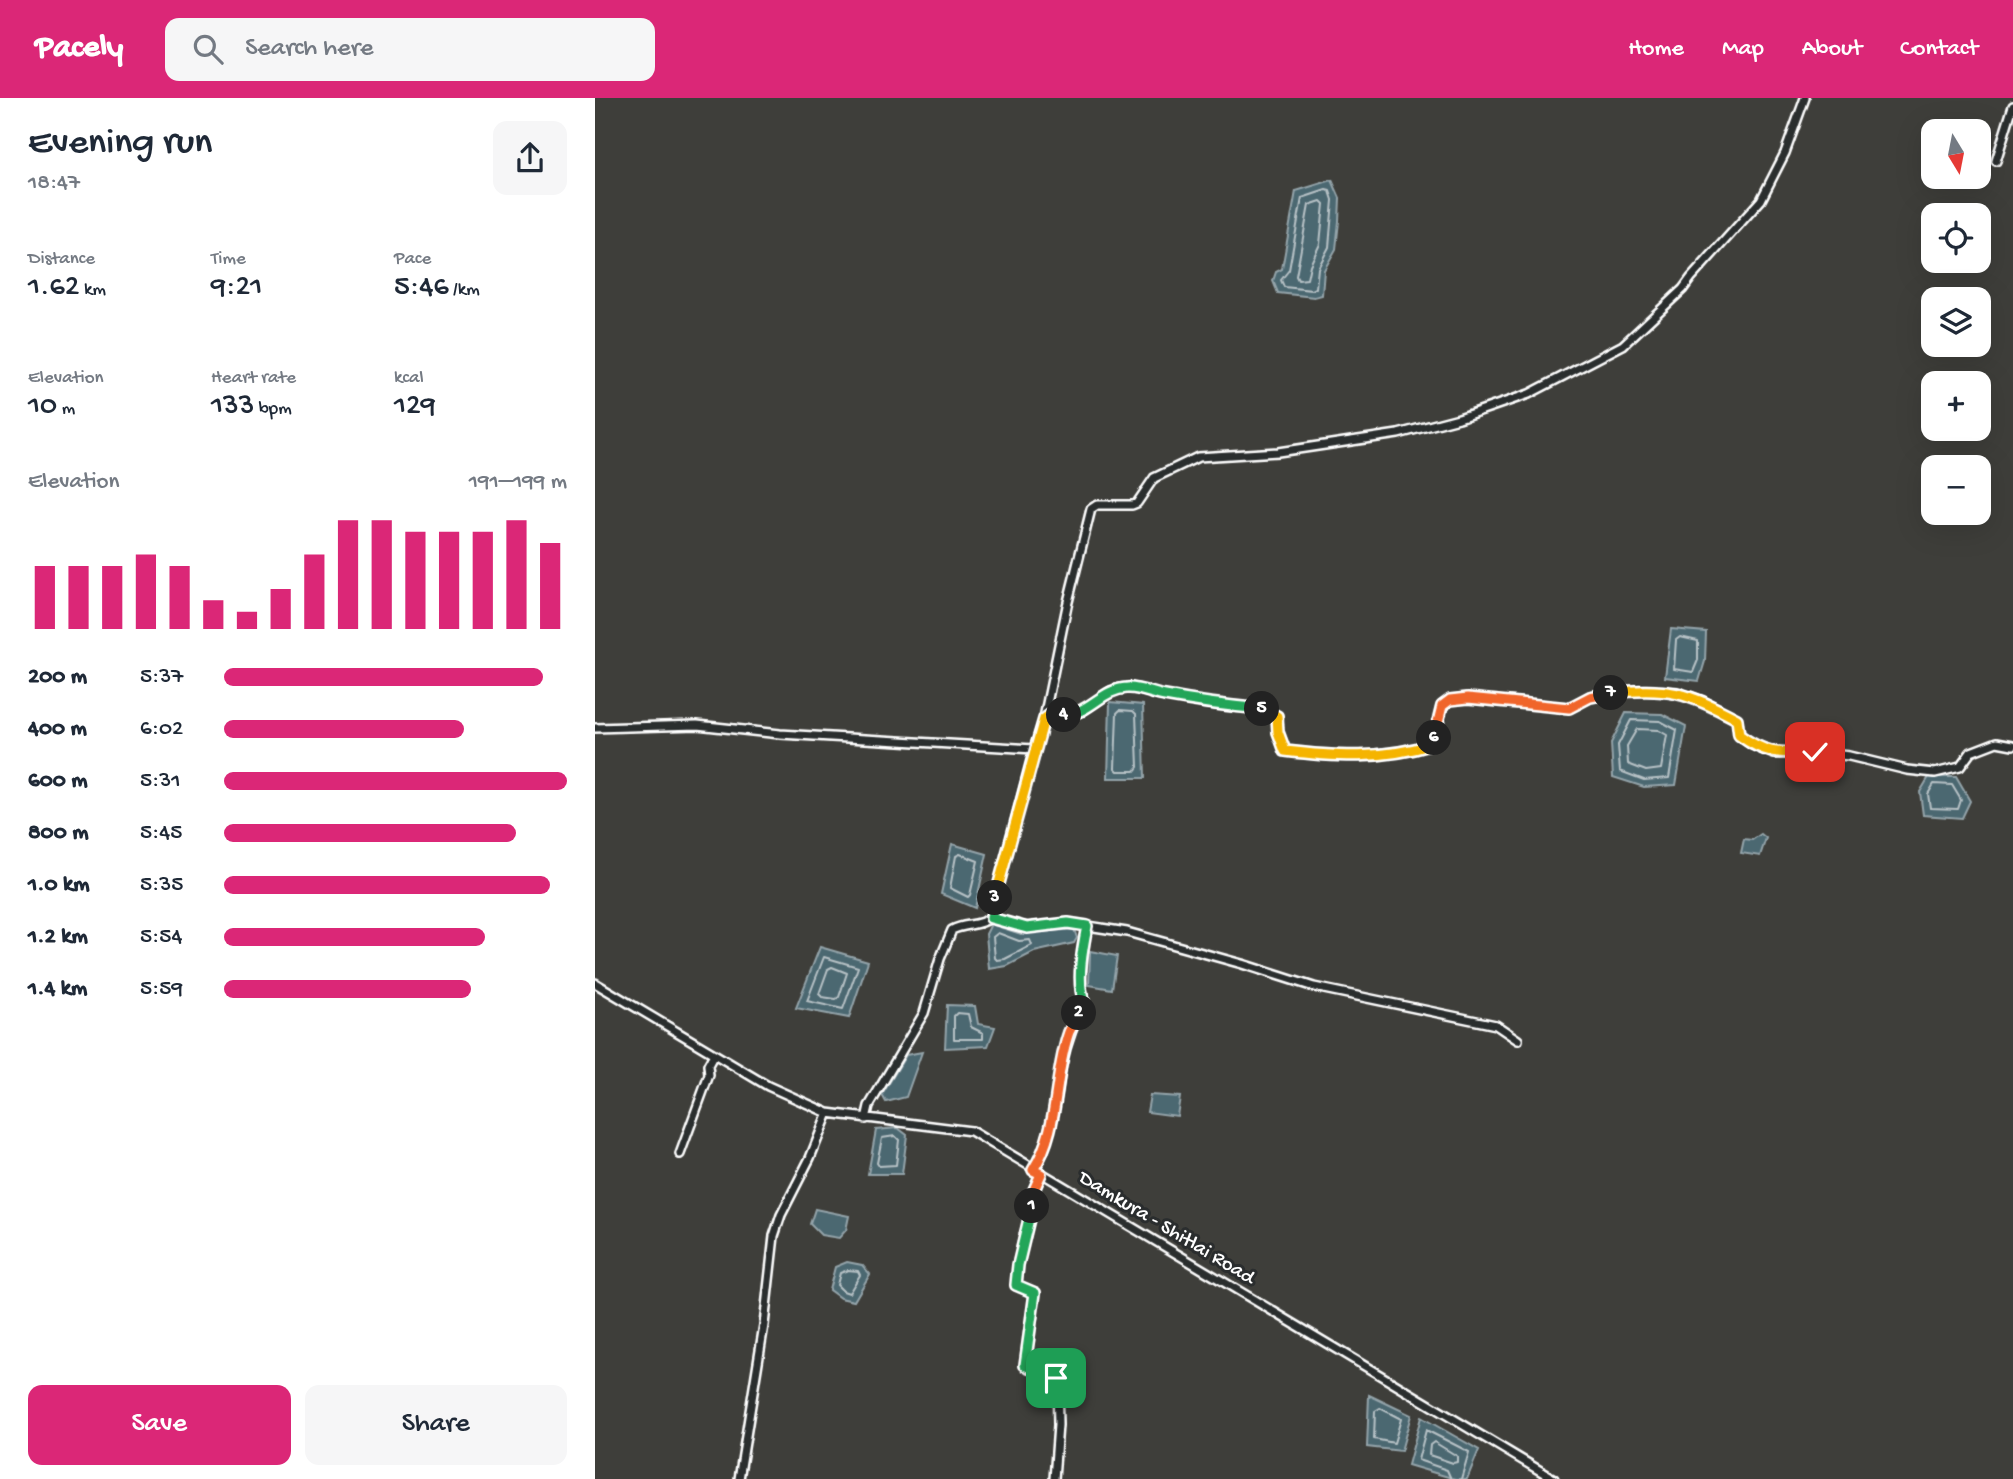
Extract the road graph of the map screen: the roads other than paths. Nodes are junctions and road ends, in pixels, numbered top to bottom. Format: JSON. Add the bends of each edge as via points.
{"nodes":[{"id":1,"x":1805,"y":98,"type":"edge"},
{"id":2,"x":2013,"y":106,"type":"edge"},
{"id":3,"x":1996,"y":161,"type":"dead end"},
{"id":4,"x":1044,"y":719,"type":"junction"},
{"id":5,"x":595,"y":728,"type":"edge"},
{"id":6,"x":2013,"y":745,"type":"edge"},
{"id":7,"x":1034,"y":749,"type":"junction"},
{"id":8,"x":991,"y":918,"type":"junction"},
{"id":9,"x":1087,"y":926,"type":"junction"},
{"id":10,"x":595,"y":983,"type":"edge"},
{"id":11,"x":1518,"y":1040,"type":"dead end"},
{"id":12,"x":714,"y":1054,"type":"junction"},
{"id":13,"x":828,"y":1113,"type":"junction"},
{"id":14,"x":866,"y":1119,"type":"junction"},
{"id":15,"x":680,"y":1154,"type":"dead end"},
{"id":16,"x":1037,"y":1172,"type":"junction"},
{"id":17,"x":739,"y":1479,"type":"edge"},
{"id":18,"x":1054,"y":1479,"type":"edge"},
{"id":19,"x":1554,"y":1479,"type":"edge"}],
"edges":[{"from":1,"to":4,"type":"street","via":[[1761,200],[1683,289],[1623,345],[1529,394],[1459,418],[1398,434],[1277,452],[1198,457],[1154,478],[1137,503],[1091,509]]},
{"from":2,"to":3,"type":"street"},
{"from":4,"to":6,"type":"street","via":[[1051,714],[1081,712],[1111,691],[1130,687],[1209,704],[1263,709],[1277,716],[1285,751],[1375,756],[1433,744],[1442,706],[1450,700],[1569,708],[1590,697],[1640,690],[1677,692],[1703,701],[1737,719],[1739,735],[1752,745],[1774,754],[1849,756],[1935,773],[1960,766],[1971,752],[1997,741]]},
{"from":4,"to":7,"type":"street"},
{"from":5,"to":7,"type":"street","via":[[697,725]]},
{"from":7,"to":8,"type":"street"},
{"from":8,"to":9,"type":"street","via":[[1027,928],[1068,923]]},
{"from":8,"to":14,"type":"street","via":[[982,925],[952,930],[924,1013],[869,1106]]},
{"from":9,"to":11,"type":"street","via":[[1127,932],[1344,995],[1496,1025]]},
{"from":9,"to":16,"type":"street","via":[[1082,962],[1084,1001],[1069,1032],[1050,1131]]},
{"from":10,"to":12,"type":"street","name":"Damkura - Shitlai Road"},
{"from":12,"to":13,"type":"street","name":"Damkura - Shitlai Road","via":[[768,1086]]},
{"from":12,"to":15,"type":"street"},
{"from":13,"to":14,"type":"street","name":"Damkura - Shitlai Road"},
{"from":13,"to":17,"type":"street","via":[[774,1236]]},
{"from":14,"to":16,"type":"street","name":"Damkura - Shitlai Road","via":[[971,1131]]},
{"from":16,"to":18,"type":"street","via":[[1016,1285],[1035,1293],[1025,1365],[1056,1378]]},
{"from":16,"to":19,"type":"street","name":"Damkura - Shitlai Road"}]}
